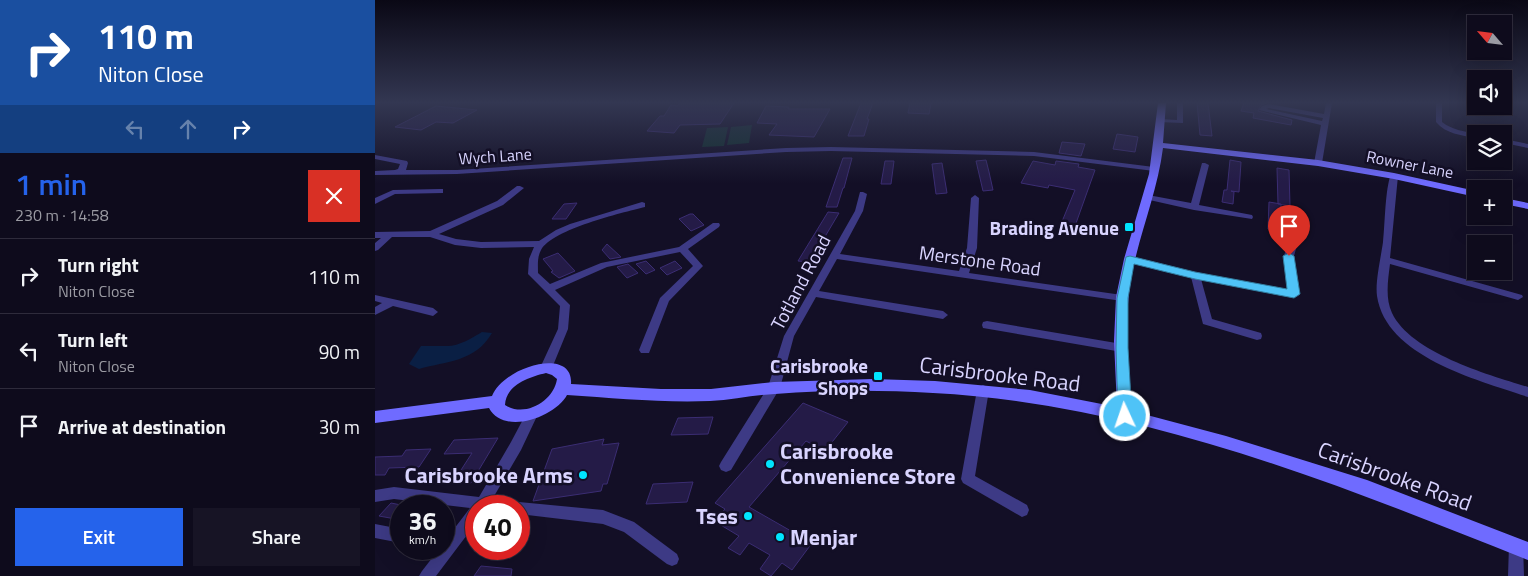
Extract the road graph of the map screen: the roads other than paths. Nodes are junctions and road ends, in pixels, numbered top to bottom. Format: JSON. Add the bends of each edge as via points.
{"nodes":[{"id":1,"x":1160,"y":130,"type":"edge"},
{"id":2,"x":1324,"y":130,"type":"edge"},
{"id":3,"x":1450,"y":130,"type":"edge"},
{"id":4,"x":1467,"y":134,"type":"edge"},
{"id":5,"x":1512,"y":143,"type":"edge"},
{"id":6,"x":1159,"y":145,"type":"junction"},
{"id":7,"x":1528,"y":146,"type":"edge"},
{"id":8,"x":375,"y":157,"type":"edge"},
{"id":9,"x":1318,"y":163,"type":"junction"},
{"id":10,"x":1205,"y":165,"type":"dead end"},
{"id":11,"x":1154,"y":169,"type":"junction"},
{"id":12,"x":375,"y":173,"type":"edge"},
{"id":13,"x":394,"y":174,"type":"junction"},
{"id":14,"x":1394,"y":176,"type":"junction"},
{"id":15,"x":521,"y":188,"type":"dead end"},
{"id":16,"x":440,"y":191,"type":"dead end"},
{"id":17,"x":1467,"y":192,"type":"edge"},
{"id":18,"x":863,"y":194,"type":"dead end"},
{"id":19,"x":1148,"y":197,"type":"junction"},
{"id":20,"x":975,"y":198,"type":"dead end"},
{"id":21,"x":375,"y":201,"type":"edge"},
{"id":22,"x":1512,"y":203,"type":"edge"},
{"id":23,"x":642,"y":205,"type":"dead end"},
{"id":24,"x":1194,"y":206,"type":"junction"},
{"id":25,"x":1528,"y":206,"type":"edge"},
{"id":26,"x":1249,"y":217,"type":"dead end"},
{"id":27,"x":716,"y":225,"type":"dead end"},
{"id":28,"x":431,"y":234,"type":"junction"},
{"id":29,"x":375,"y":235,"type":"edge"},
{"id":30,"x":389,"y":235,"type":"junction"},
{"id":31,"x":1294,"y":238,"type":"dead end"},
{"id":32,"x":540,"y":244,"type":"junction"},
{"id":33,"x":375,"y":248,"type":"edge"},
{"id":34,"x":682,"y":249,"type":"junction"},
{"id":35,"x":833,"y":256,"type":"junction"},
{"id":36,"x":1130,"y":259,"type":"junction"},
{"id":37,"x":1386,"y":260,"type":"junction"},
{"id":38,"x":963,"y":275,"type":"junction"},
{"id":39,"x":1195,"y":275,"type":"junction"},
{"id":40,"x":548,"y":289,"type":"junction"},
{"id":41,"x":812,"y":293,"type":"junction"},
{"id":42,"x":1518,"y":297,"type":"dead end"},
{"id":43,"x":375,"y":298,"type":"edge"},
{"id":44,"x":1122,"y":298,"type":"junction"},
{"id":45,"x":389,"y":303,"type":"junction"},
{"id":46,"x":375,"y":311,"type":"edge"},
{"id":47,"x":433,"y":312,"type":"dead end"},
{"id":48,"x":943,"y":315,"type":"dead end"},
{"id":49,"x":987,"y":325,"type":"dead end"},
{"id":50,"x":1257,"y":336,"type":"dead end"},
{"id":51,"x":1122,"y":348,"type":"junction"},
{"id":52,"x":645,"y":350,"type":"dead end"},
{"id":53,"x":546,"y":368,"type":"junction"},
{"id":54,"x":774,"y":388,"type":"junction"},
{"id":55,"x":563,"y":389,"type":"junction"},
{"id":56,"x":983,"y":390,"type":"junction"},
{"id":57,"x":1528,"y":392,"type":"edge"},
{"id":58,"x":497,"y":401,"type":"junction"},
{"id":59,"x":531,"y":414,"type":"junction"},
{"id":60,"x":1125,"y":416,"type":"junction"},
{"id":61,"x":375,"y":417,"type":"edge"},
{"id":62,"x":726,"y":466,"type":"dead end"},
{"id":63,"x":487,"y":495,"type":"edge"},
{"id":64,"x":375,"y":496,"type":"edge"},
{"id":65,"x":465,"y":505,"type":"edge"},
{"id":66,"x":530,"y":509,"type":"edge"},
{"id":67,"x":1023,"y":510,"type":"dead end"},
{"id":68,"x":465,"y":524,"type":"edge"},
{"id":69,"x":375,"y":530,"type":"edge"},
{"id":70,"x":390,"y":533,"type":"edge"},
{"id":71,"x":455,"y":536,"type":"edge"},
{"id":72,"x":1522,"y":548,"type":"edge"},
{"id":73,"x":672,"y":559,"type":"dead end"},
{"id":74,"x":437,"y":560,"type":"edge"},
{"id":75,"x":427,"y":576,"type":"edge"},
{"id":76,"x":1516,"y":576,"type":"edge"}],
"edges":[{"from":1,"to":6,"type":"street"},
{"from":2,"to":9,"type":"street"},
{"from":3,"to":4,"type":"street"},
{"from":5,"to":7,"type":"street"},
{"from":6,"to":9,"type":"street","name":"Rowner Lane"},
{"from":6,"to":11,"type":"street"},
{"from":8,"to":13,"type":"street","via":[[404,163],[402,170]]},
{"from":9,"to":14,"type":"street","name":"Rowner Lane"},
{"from":10,"to":24,"type":"street"},
{"from":11,"to":13,"type":"street","name":"Wych Lane","via":[[1033,154],[831,149]]},
{"from":11,"to":19,"type":"street"},
{"from":12,"to":13,"type":"street","name":"Wych Lane"},
{"from":14,"to":17,"type":"street","name":"Rowner Lane"},
{"from":14,"to":37,"type":"street"},
{"from":15,"to":28,"type":"street","via":[[500,203]]},
{"from":16,"to":21,"type":"street","via":[[393,192]]},
{"from":18,"to":35,"type":"street","name":"Totland Road","via":[[859,211]]},
{"from":19,"to":24,"type":"street"},
{"from":19,"to":36,"type":"street"},
{"from":20,"to":38,"type":"street","via":[[972,248]]},
{"from":22,"to":25,"type":"street"},
{"from":23,"to":32,"type":"street","via":[[585,221]]},
{"from":24,"to":26,"type":"street"},
{"from":27,"to":34,"type":"street"},
{"from":28,"to":30,"type":"street"},
{"from":28,"to":32,"type":"street","via":[[455,242],[481,245]]},
{"from":29,"to":30,"type":"street"},
{"from":30,"to":33,"type":"street"},
{"from":31,"to":39,"type":"street","via":[[1289,256],[1294,294]]},
{"from":32,"to":40,"type":"street","via":[[533,259],[533,274]]},
{"from":34,"to":40,"type":"street","via":[[604,265]]},
{"from":34,"to":52,"type":"street","via":[[698,266],[664,300]]},
{"from":35,"to":38,"type":"street","name":"Merstone Road"},
{"from":35,"to":41,"type":"street","name":"Totland Road"},
{"from":36,"to":39,"type":"street"},
{"from":36,"to":44,"type":"street"},
{"from":37,"to":42,"type":"street"},
{"from":37,"to":57,"type":"street","via":[[1382,307],[1391,323],[1409,340],[1455,367]]},
{"from":38,"to":44,"type":"street","name":"Merstone Road"},
{"from":39,"to":50,"type":"street","via":[[1207,320]]},
{"from":40,"to":53,"type":"street","via":[[565,305],[563,329]]},
{"from":41,"to":48,"type":"street"},
{"from":41,"to":54,"type":"street","name":"Totland Road","via":[[789,336]]},
{"from":43,"to":45,"type":"street"},
{"from":44,"to":51,"type":"street"},
{"from":45,"to":46,"type":"street"},
{"from":45,"to":47,"type":"street"},
{"from":49,"to":51,"type":"street"},
{"from":51,"to":60,"type":"street"},
{"from":53,"to":55,"type":"street","via":[[564,377]]},
{"from":53,"to":58,"type":"street","via":[[509,382]]},
{"from":54,"to":55,"type":"street","name":"Carisbrooke Road","via":[[711,395]]},
{"from":54,"to":56,"type":"street","name":"Carisbrooke Road","via":[[873,385]]},
{"from":54,"to":62,"type":"street","name":"Totland Road"},
{"from":55,"to":59,"type":"street","via":[[555,400]]},
{"from":56,"to":60,"type":"street","name":"Carisbrooke Road","via":[[1039,397]]},
{"from":56,"to":67,"type":"street","via":[[968,480]]},
{"from":58,"to":59,"type":"street","via":[[497,408],[503,414],[516,417]]},
{"from":58,"to":61,"type":"street"},
{"from":59,"to":63,"type":"street"},
{"from":60,"to":72,"type":"street","name":"Carisbrooke Road","via":[[1295,464]]},
{"from":64,"to":65,"type":"street","via":[[394,493]]},
{"from":66,"to":73,"type":"street","via":[[603,517],[629,527]]},
{"from":68,"to":71,"type":"street"},
{"from":69,"to":70,"type":"street"},
{"from":72,"to":76,"type":"street"},
{"from":74,"to":75,"type":"street"}]}
